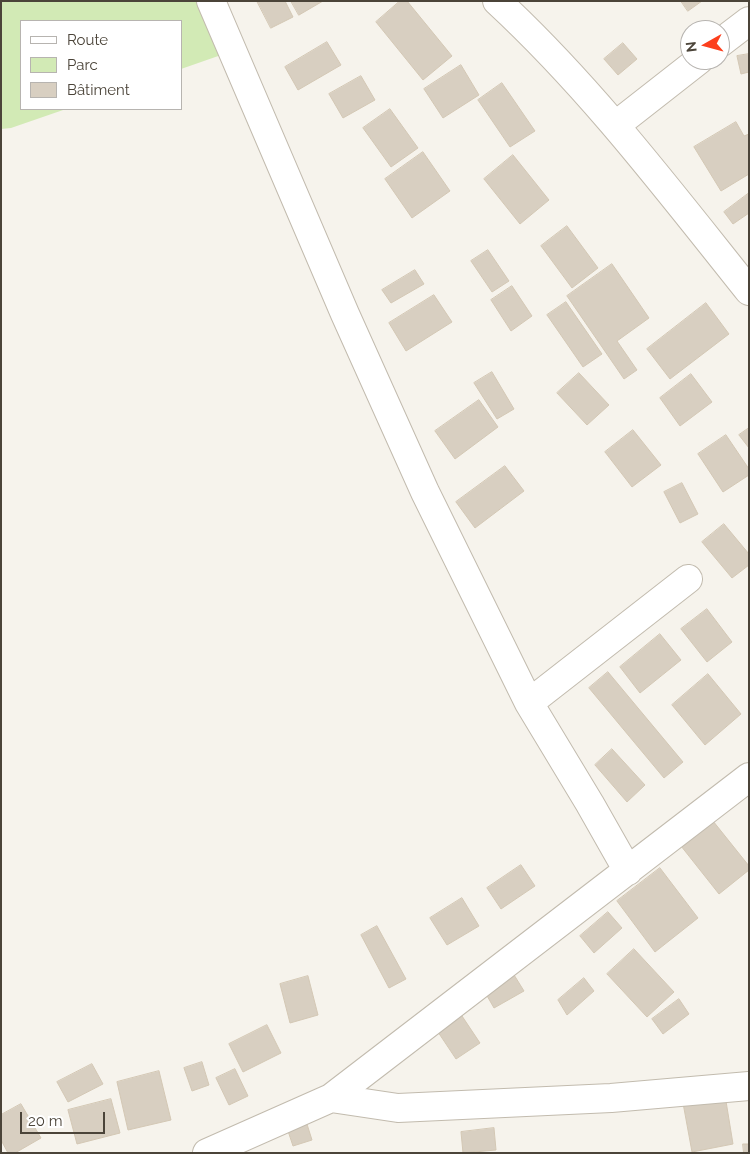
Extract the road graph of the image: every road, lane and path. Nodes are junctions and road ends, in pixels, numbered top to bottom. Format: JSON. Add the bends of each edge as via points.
{"nodes":[{"id":1,"x":211,"y":1,"type":"edge"},
{"id":2,"x":496,"y":1,"type":"edge"},
{"id":3,"x":749,"y":21,"type":"edge"},
{"id":4,"x":730,"y":35,"type":"edge"},
{"id":5,"x":686,"y":70,"type":"edge"},
{"id":6,"x":616,"y":125,"type":"junction"},
{"id":7,"x":749,"y":291,"type":"edge"},
{"id":8,"x":688,"y":579,"type":"dead end"},
{"id":9,"x":529,"y":703,"type":"junction"},
{"id":10,"x":749,"y":777,"type":"edge"},
{"id":11,"x":628,"y":872,"type":"junction"},
{"id":12,"x":749,"y":1086,"type":"edge"},
{"id":13,"x":331,"y":1098,"type":"junction"},
{"id":14,"x":207,"y":1153,"type":"edge"}],
"edges":[{"from":1,"to":9,"type":"street","via":[[425,492]]},
{"from":2,"to":6,"type":"street","via":[[530,32]]},
{"from":3,"to":4,"type":"street"},
{"from":5,"to":6,"type":"street"},
{"from":6,"to":7,"type":"street"},
{"from":8,"to":9,"type":"street"},
{"from":9,"to":11,"type":"street"},
{"from":10,"to":11,"type":"street"},
{"from":11,"to":13,"type":"street"},
{"from":12,"to":13,"type":"street","via":[[612,1098],[398,1108]]},
{"from":13,"to":14,"type":"street"}]}
